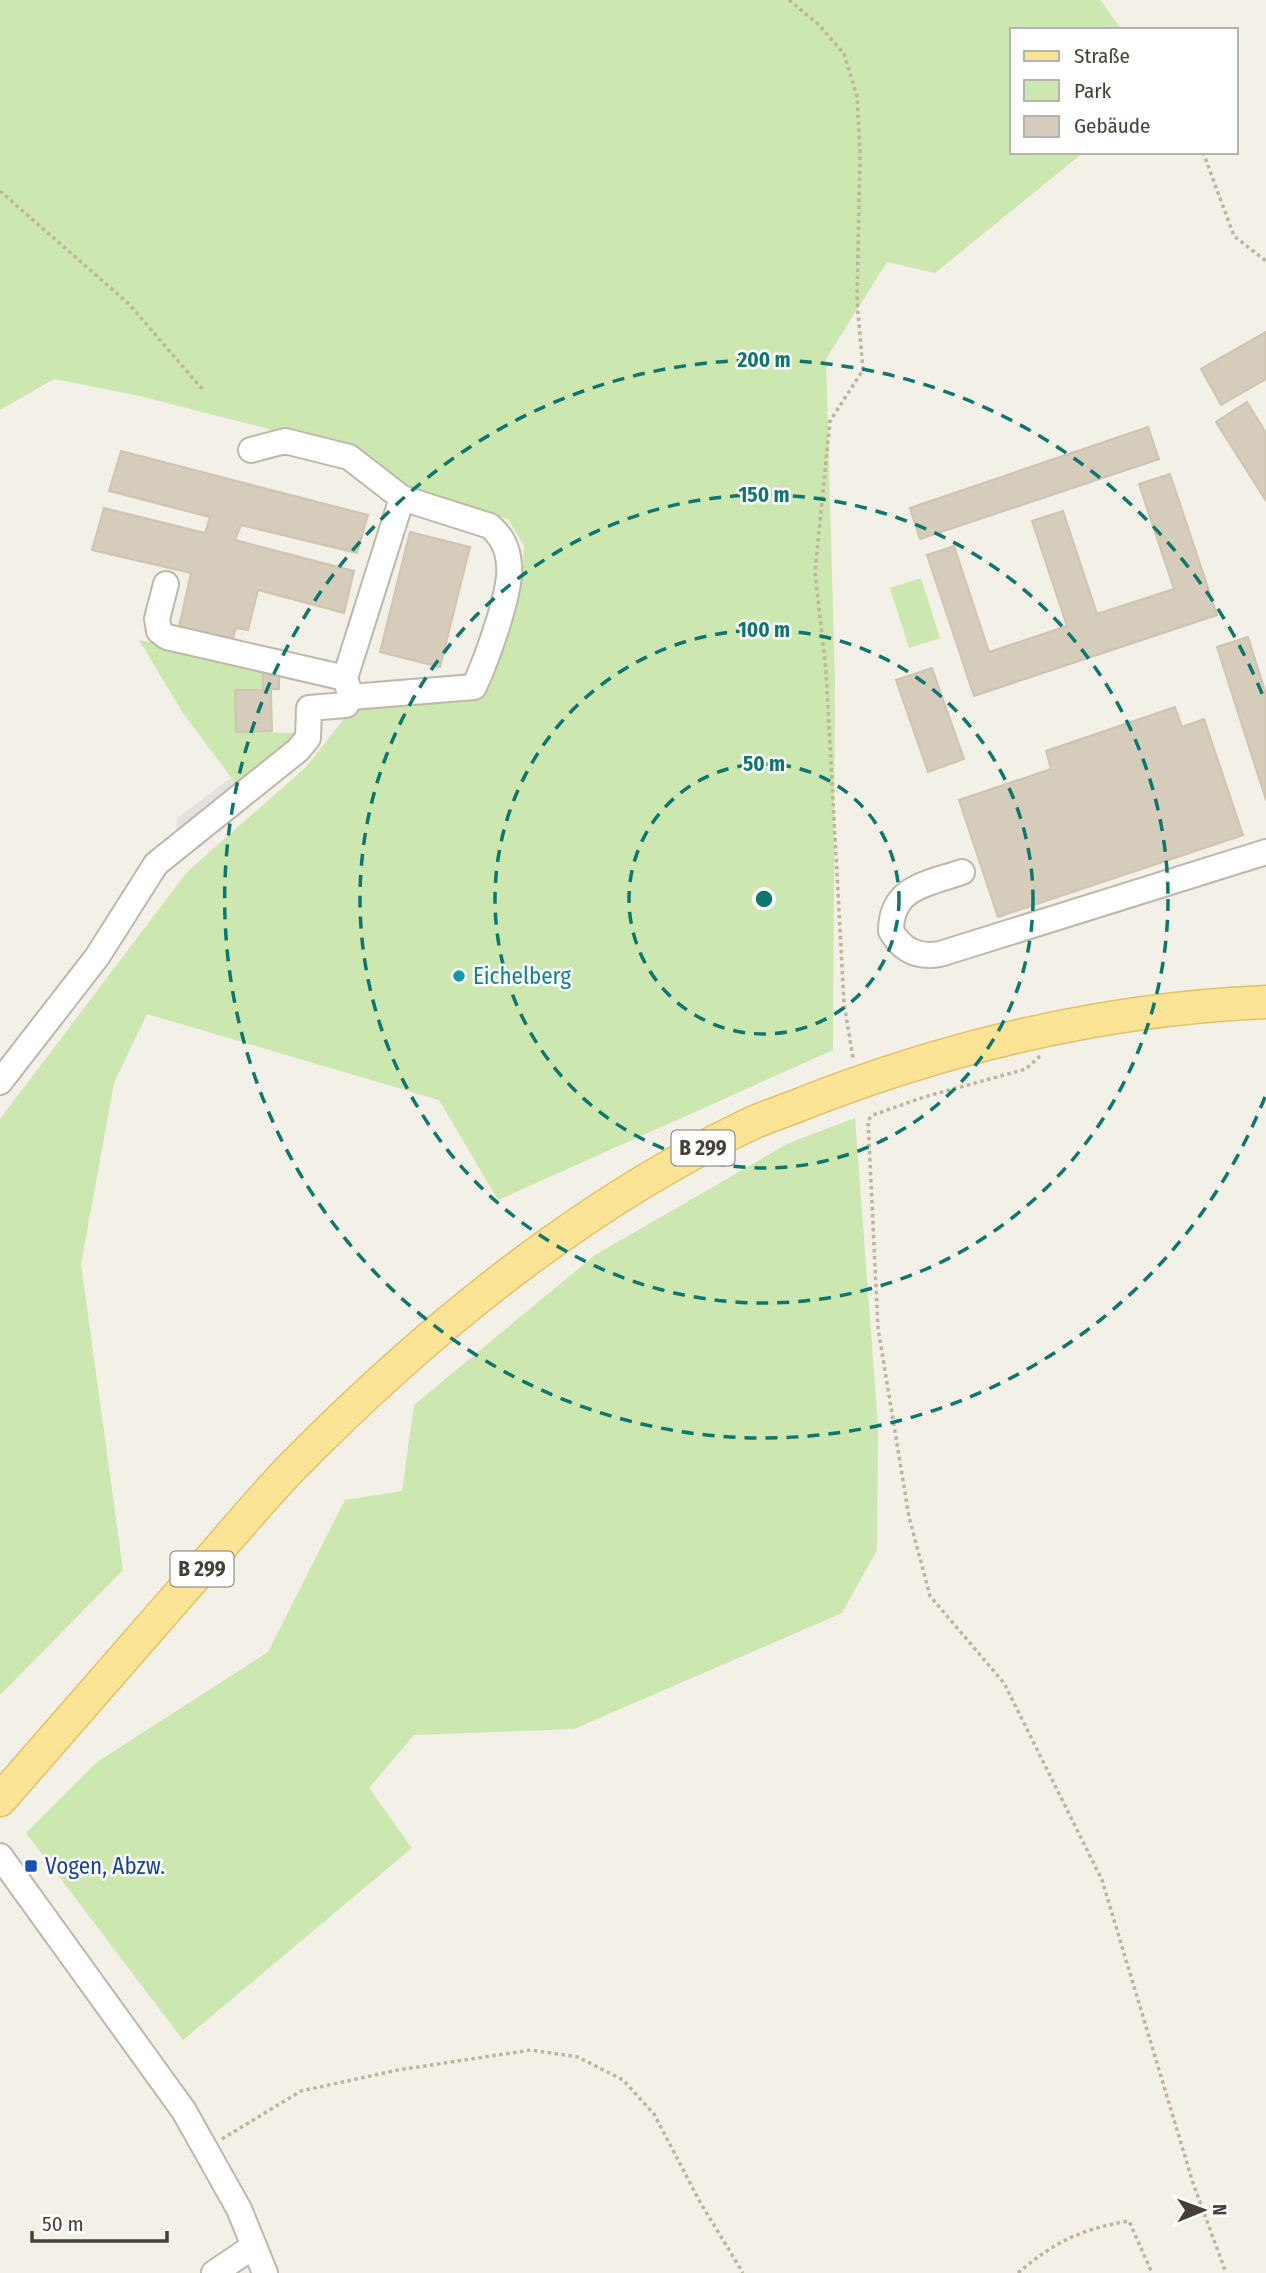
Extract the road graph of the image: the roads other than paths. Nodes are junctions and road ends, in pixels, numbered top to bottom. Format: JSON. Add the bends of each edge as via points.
{"nodes":[{"id":1,"x":251,"y":450,"type":"dead end"},
{"id":2,"x":402,"y":498,"type":"junction"},
{"id":3,"x":166,"y":584,"type":"dead end"},
{"id":4,"x":348,"y":688,"type":"junction"},
{"id":5,"x":1266,"y":852,"type":"edge"},
{"id":6,"x":962,"y":872,"type":"dead end"},
{"id":7,"x":1266,"y":1002,"type":"edge"},
{"id":8,"x":0,"y":1082,"type":"edge"},
{"id":9,"x":0,"y":1800,"type":"edge"},
{"id":10,"x":0,"y":1856,"type":"edge"},
{"id":11,"x":254,"y":2246,"type":"junction"},
{"id":12,"x":214,"y":2273,"type":"edge"},
{"id":13,"x":265,"y":2273,"type":"edge"}],
"edges":[{"from":1,"to":2,"type":"street","via":[[285,442],[349,457]]},
{"from":2,"to":4,"type":"street"},
{"from":2,"to":4,"type":"street","via":[[490,526],[507,550],[508,585],[474,687]]},
{"from":3,"to":4,"type":"street","via":[[157,619],[159,631],[167,637]]},
{"from":4,"to":8,"type":"street","via":[[346,705],[309,708],[308,738],[298,751],[156,864],[97,957]]},
{"from":5,"to":6,"type":"street","via":[[940,954],[927,956],[905,948],[891,931],[893,908],[902,895]]},
{"from":7,"to":9,"type":"main road","number":"B 299","via":[[1202,1005],[1040,1030],[855,1082],[749,1124],[663,1169],[507,1273],[292,1467]]},
{"from":10,"to":11,"type":"street","via":[[184,2111]]},
{"from":11,"to":12,"type":"street"},
{"from":11,"to":13,"type":"street"}]}
